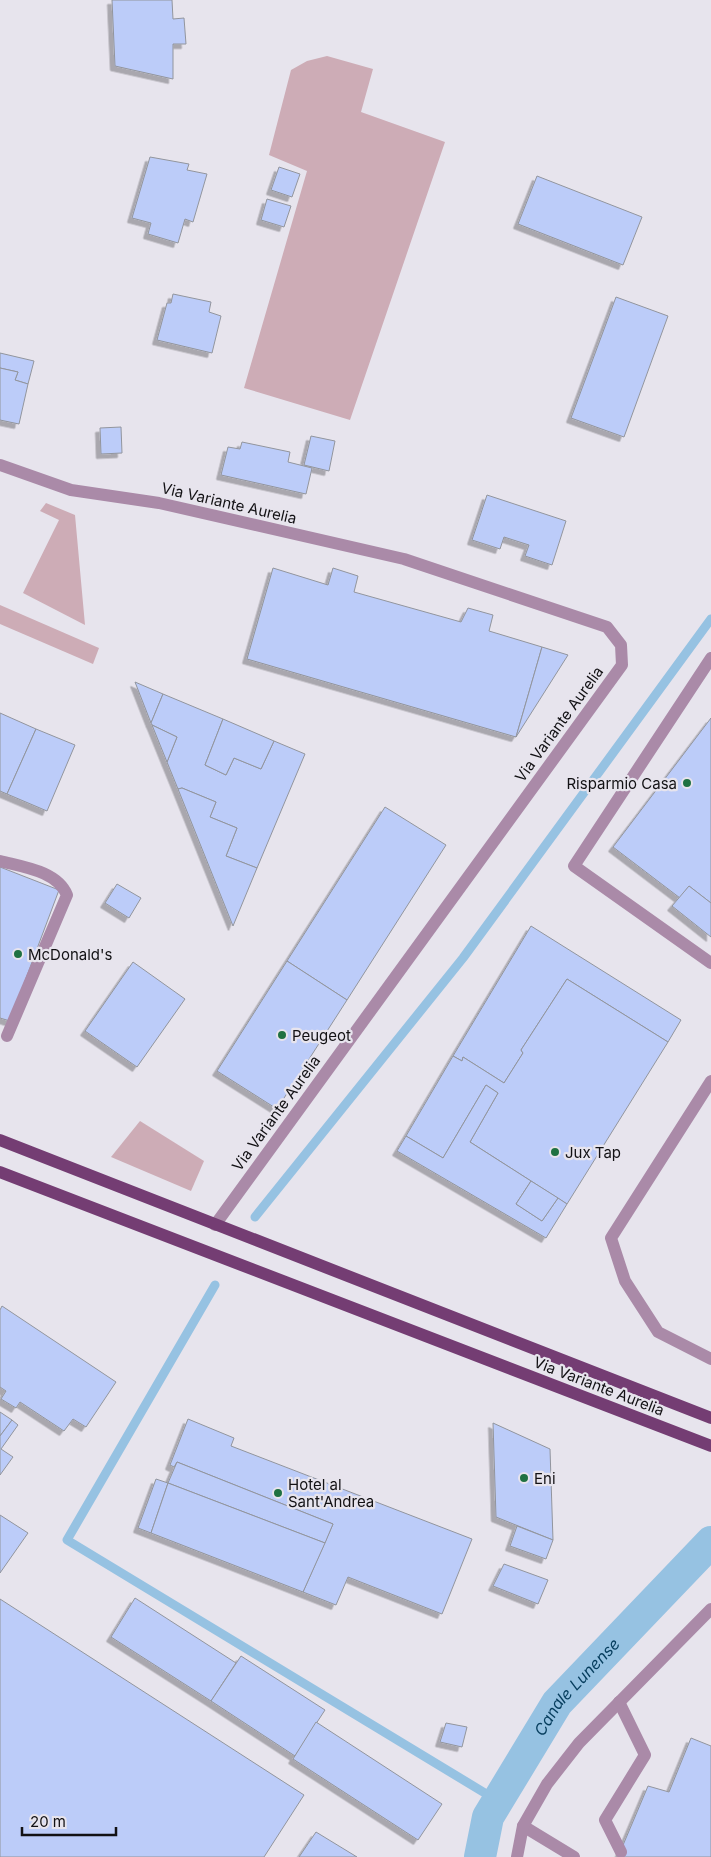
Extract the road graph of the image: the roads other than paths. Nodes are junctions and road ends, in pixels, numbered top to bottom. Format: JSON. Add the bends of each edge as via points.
{"nodes":[{"id":1,"x":0,"y":465,"type":"edge"},
{"id":2,"x":711,"y":658,"type":"edge"},
{"id":3,"x":0,"y":861,"type":"edge"},
{"id":4,"x":711,"y":963,"type":"edge"},
{"id":5,"x":7,"y":1036,"type":"dead end"},
{"id":6,"x":711,"y":1081,"type":"edge"},
{"id":7,"x":0,"y":1140,"type":"edge"},
{"id":8,"x":0,"y":1172,"type":"edge"},
{"id":9,"x":215,"y":1225,"type":"junction"},
{"id":10,"x":711,"y":1359,"type":"edge"},
{"id":11,"x":711,"y":1418,"type":"edge"},
{"id":12,"x":711,"y":1446,"type":"edge"},
{"id":13,"x":711,"y":1609,"type":"edge"},
{"id":14,"x":619,"y":1702,"type":"junction"},
{"id":15,"x":523,"y":1826,"type":"junction"},
{"id":16,"x":620,"y":1852,"type":"dead end"},
{"id":17,"x":517,"y":1857,"type":"edge"},
{"id":18,"x":574,"y":1857,"type":"edge"}],
"edges":[{"from":1,"to":9,"type":"street","name":"Via Variante Aurelia","via":[[71,490],[158,503],[404,559],[607,627],[621,645],[622,665]]},
{"from":2,"to":4,"type":"street","via":[[574,866]]},
{"from":3,"to":5,"type":"street","via":[[52,878],[64,887],[67,895]]},
{"from":6,"to":10,"type":"street","via":[[611,1238],[625,1282],[658,1332]]},
{"from":7,"to":9,"type":"main road","name":"Via Variante Aurelia"},
{"from":8,"to":12,"type":"main road","name":"Via Variante Aurelia"},
{"from":9,"to":11,"type":"main road","name":"Via Variante Aurelia"},
{"from":13,"to":14,"type":"street"},
{"from":14,"to":15,"type":"street","via":[[579,1743],[547,1784]]},
{"from":14,"to":16,"type":"street","via":[[644,1755],[605,1820]]},
{"from":15,"to":17,"type":"street"},
{"from":15,"to":18,"type":"street"}]}
